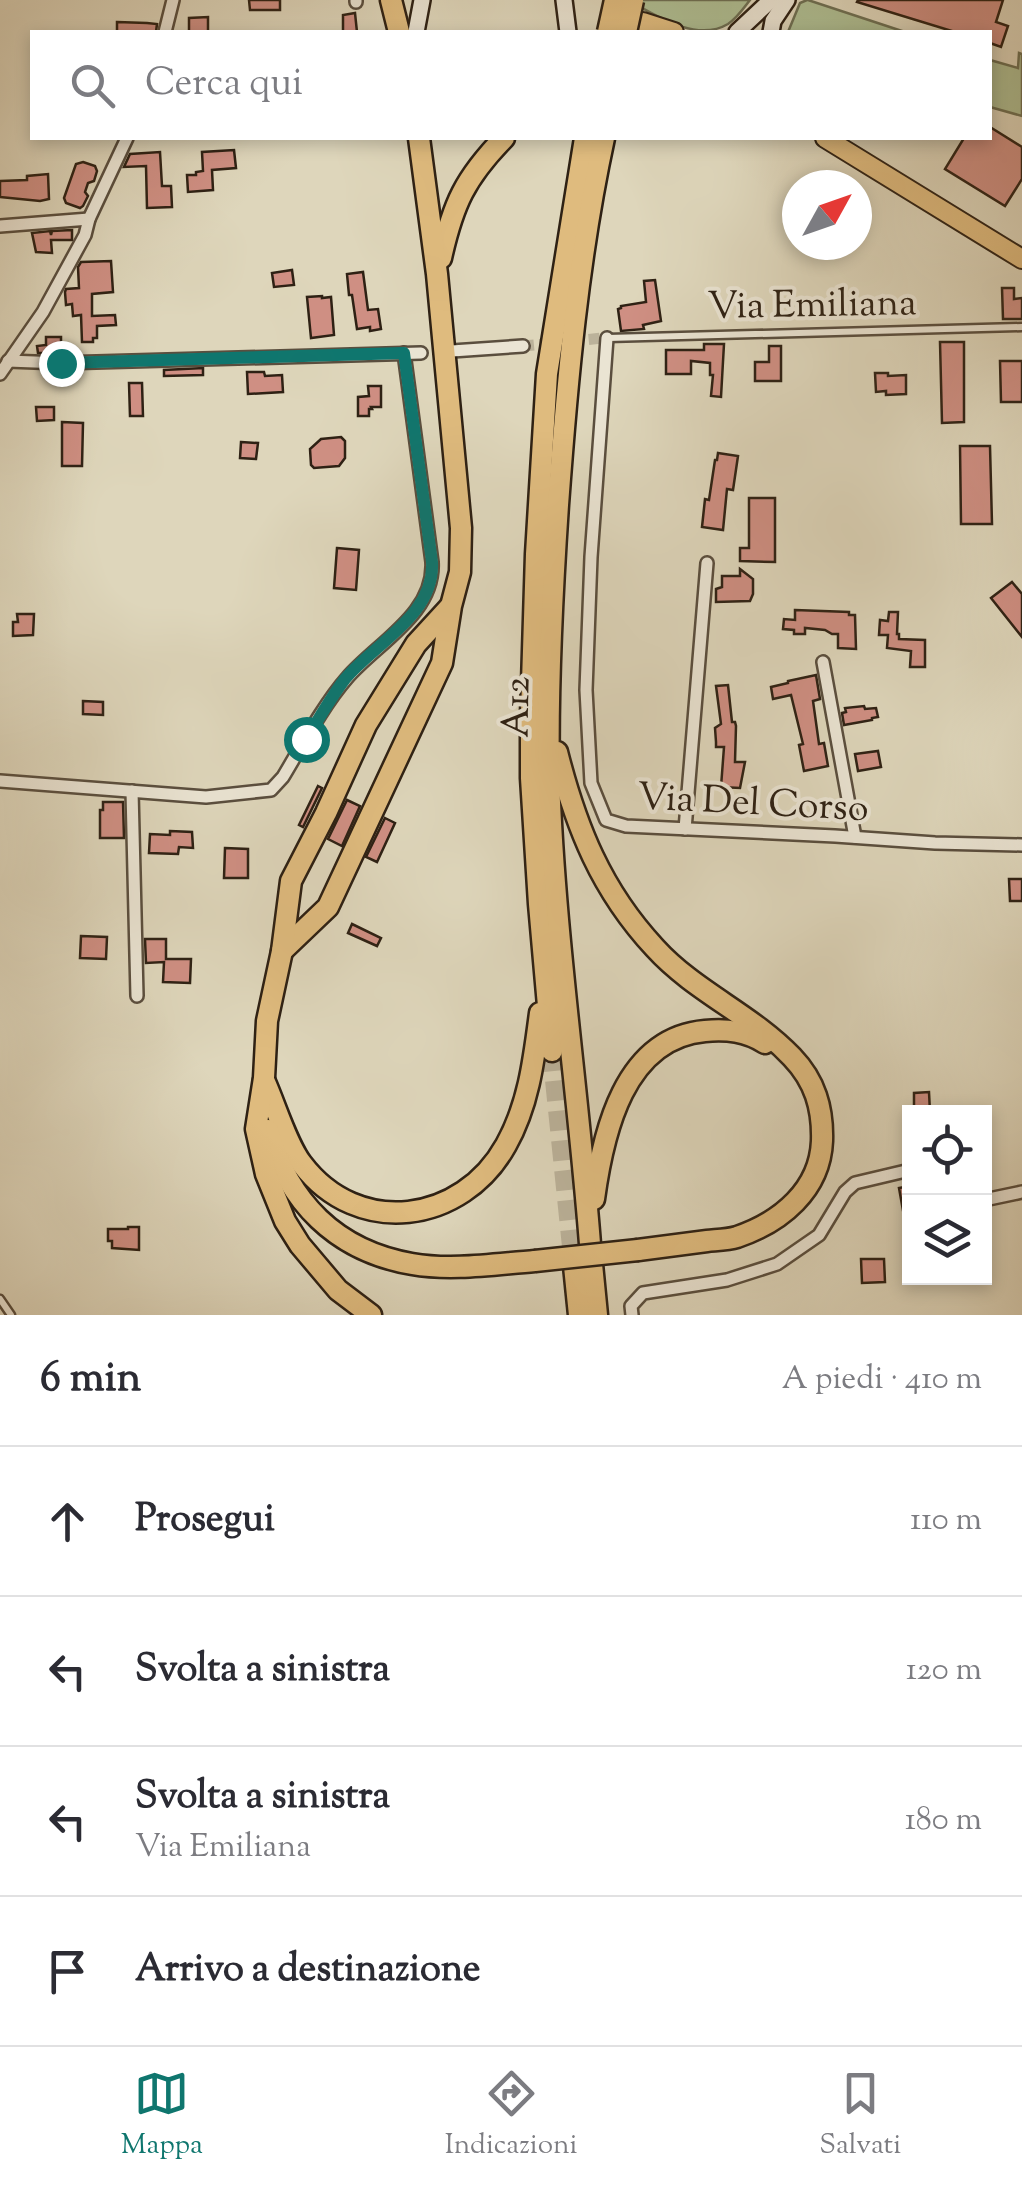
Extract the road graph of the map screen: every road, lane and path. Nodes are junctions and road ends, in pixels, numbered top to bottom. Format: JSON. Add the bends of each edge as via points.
{"nodes":[{"id":1,"x":172,"y":0,"type":"edge"},
{"id":2,"x":391,"y":0,"type":"edge"},
{"id":3,"x":422,"y":0,"type":"edge"},
{"id":4,"x":564,"y":0,"type":"edge"},
{"id":5,"x":615,"y":0,"type":"edge"},
{"id":6,"x":634,"y":0,"type":"edge"},
{"id":7,"x":781,"y":1,"type":"edge"},
{"id":8,"x":165,"y":30,"type":"edge"},
{"id":9,"x":398,"y":30,"type":"edge"},
{"id":10,"x":416,"y":30,"type":"edge"},
{"id":11,"x":568,"y":30,"type":"edge"},
{"id":12,"x":608,"y":30,"type":"edge"},
{"id":13,"x":626,"y":30,"type":"edge"},
{"id":14,"x":650,"y":30,"type":"edge"},
{"id":15,"x":668,"y":30,"type":"edge"},
{"id":16,"x":740,"y":30,"type":"edge"},
{"id":17,"x":771,"y":30,"type":"edge"},
{"id":18,"x":782,"y":30,"type":"edge"},
{"id":19,"x":125,"y":140,"type":"edge"},
{"id":20,"x":420,"y":140,"type":"edge"},
{"id":21,"x":502,"y":140,"type":"edge"},
{"id":22,"x":585,"y":140,"type":"edge"},
{"id":23,"x":603,"y":140,"type":"edge"},
{"id":24,"x":812,"y":140,"type":"edge"},
{"id":25,"x":839,"y":143,"type":"edge"},
{"id":26,"x":588,"y":169,"type":"junction"},
{"id":27,"x":89,"y":218,"type":"junction"},
{"id":28,"x":0,"y":226,"type":"edge"},
{"id":29,"x":1022,"y":259,"type":"edge"},
{"id":30,"x":437,"y":274,"type":"junction"},
{"id":31,"x":1022,"y":327,"type":"edge"},
{"id":32,"x":605,"y":338,"type":"joint"},
{"id":33,"x":524,"y":346,"type":"tunnel mouth"},
{"id":34,"x":452,"y":350,"type":"dead end"},
{"id":35,"x":404,"y":353,"type":"junction"},
{"id":36,"x":422,"y":353,"type":"dead end"},
{"id":37,"x":8,"y":362,"type":"junction"},
{"id":38,"x":0,"y":374,"type":"edge"},
{"id":39,"x":707,"y":564,"type":"dead end"},
{"id":40,"x":451,"y":606,"type":"junction"},
{"id":41,"x":823,"y":662,"type":"dead end"},
{"id":42,"x":548,"y":716,"type":"junction"},
{"id":43,"x":0,"y":781,"type":"edge"},
{"id":44,"x":132,"y":792,"type":"junction"},
{"id":45,"x":685,"y":829,"type":"junction"},
{"id":46,"x":855,"y":837,"type":"junction"},
{"id":47,"x":1022,"y":846,"type":"edge"},
{"id":48,"x":282,"y":951,"type":"junction"},
{"id":49,"x":544,"y":967,"type":"junction"},
{"id":50,"x":137,"y":996,"type":"dead end"},
{"id":51,"x":552,"y":1051,"type":"tunnel mouth"},
{"id":52,"x":795,"y":1060,"type":"junction"},
{"id":53,"x":264,"y":1078,"type":"junction"},
{"id":54,"x":902,"y":1172,"type":"edge"},
{"id":55,"x":1022,"y":1192,"type":"edge"},
{"id":56,"x":992,"y":1198,"type":"edge"},
{"id":57,"x":587,"y":1252,"type":"junction"},
{"id":58,"x":0,"y":1299,"type":"edge"},
{"id":59,"x":11,"y":1315,"type":"edge"},
{"id":60,"x":371,"y":1315,"type":"edge"},
{"id":61,"x":579,"y":1315,"type":"edge"},
{"id":62,"x":597,"y":1315,"type":"edge"},
{"id":63,"x":632,"y":1315,"type":"edge"}],
"edges":[{"from":1,"to":8,"type":"street"},
{"from":2,"to":9,"type":"highway"},
{"from":3,"to":10,"type":"main road"},
{"from":4,"to":11,"type":"main road"},
{"from":5,"to":12,"type":"highway","bridge":true},
{"from":6,"to":13,"type":"highway","bridge":true},
{"from":7,"to":16,"type":"main road"},
{"from":7,"to":17,"type":"main road"},
{"from":7,"to":18,"type":"main road"},
{"from":14,"to":15,"type":"main road","via":[[642,22]]},
{"from":19,"to":27,"type":"street"},
{"from":20,"to":30,"type":"highway"},
{"from":21,"to":30,"type":"highway","via":[[462,190]]},
{"from":22,"to":26,"type":"highway","number":"A12"},
{"from":23,"to":26,"type":"highway","number":"A12"},
{"from":24,"to":25,"type":"main road","via":[[833,150]]},
{"from":25,"to":29,"type":"main road"},
{"from":26,"to":42,"type":"highway","name":"A12","number":"A12","via":[[567,372]]},
{"from":26,"to":49,"type":"highway","name":"A12","number":"A12","via":[[548,374],[536,554],[531,778]]},
{"from":27,"to":28,"type":"street"},
{"from":27,"to":37,"type":"street","via":[[43,312]]},
{"from":30,"to":40,"type":"highway","via":[[461,528]]},
{"from":31,"to":32,"type":"lane","name":"Via Emiliana"},
{"from":32,"to":45,"type":"street","name":"Via Del Corso","via":[[586,690],[592,783],[606,820]]},
{"from":33,"to":34,"type":"street"},
{"from":35,"to":36,"type":"street"},
{"from":35,"to":37,"type":"street"},
{"from":35,"to":44,"type":"street","via":[[432,562],[422,603],[346,679],[271,790],[206,797]]},
{"from":37,"to":38,"type":"street"},
{"from":39,"to":45,"type":"street"},
{"from":40,"to":48,"type":"highway","via":[[416,644],[366,725],[291,881]]},
{"from":40,"to":48,"type":"highway","via":[[442,663],[328,907]]},
{"from":41,"to":46,"type":"street"},
{"from":42,"to":52,"type":"highway","via":[[594,861],[626,912],[689,980]]},
{"from":42,"to":57,"type":"highway","name":"A12","number":"A12","via":[[556,908]]},
{"from":43,"to":44,"type":"street"},
{"from":44,"to":50,"type":"street"},
{"from":45,"to":46,"type":"street","name":"Via Del Corso"},
{"from":46,"to":47,"type":"street","name":"Via Del Corso"},
{"from":48,"to":53,"type":"highway","via":[[267,1020]]},
{"from":49,"to":51,"type":"highway","name":"A12","number":"A12"},
{"from":49,"to":53,"type":"highway","via":[[532,1070],[517,1124],[486,1173],[445,1202],[397,1214],[332,1193],[298,1160]]},
{"from":52,"to":53,"type":"highway","bridge":true,"via":[[822,1117],[821,1151],[809,1186],[782,1216],[735,1238],[443,1266],[364,1250],[307,1208],[282,1172],[267,1126]]},
{"from":52,"to":57,"type":"highway","via":[[754,1036],[726,1029],[676,1039],[648,1056],[610,1119]]},
{"from":53,"to":60,"type":"highway","via":[[256,1129],[274,1198],[319,1270]]},
{"from":54,"to":63,"type":"street","via":[[856,1183],[819,1234],[777,1264],[726,1280],[643,1292]]},
{"from":55,"to":56,"type":"street"},
{"from":57,"to":61,"type":"highway","name":"A12","number":"A12"},
{"from":57,"to":62,"type":"highway","name":"A12","number":"A12"},
{"from":58,"to":59,"type":"lane"}]}
